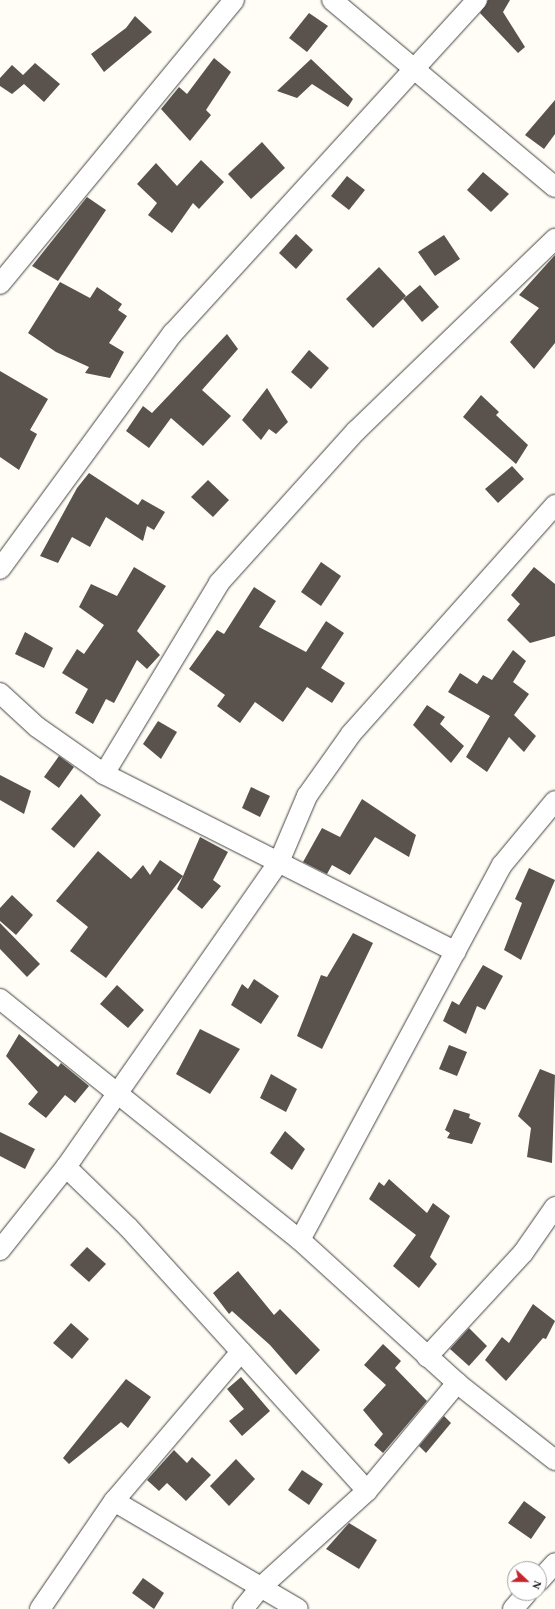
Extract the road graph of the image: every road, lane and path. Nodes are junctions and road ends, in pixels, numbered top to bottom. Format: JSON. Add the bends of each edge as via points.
{"nodes":[{"id":1,"x":234,"y":0,"type":"edge"},
{"id":2,"x":332,"y":0,"type":"edge"},
{"id":3,"x":477,"y":0,"type":"edge"},
{"id":4,"x":415,"y":71,"type":"junction"},
{"id":5,"x":555,"y":187,"type":"edge"},
{"id":6,"x":555,"y":239,"type":"edge"},
{"id":7,"x":0,"y":284,"type":"edge"},
{"id":8,"x":555,"y":505,"type":"edge"},
{"id":9,"x":0,"y":569,"type":"edge"},
{"id":10,"x":0,"y":693,"type":"edge"},
{"id":11,"x":104,"y":774,"type":"junction"},
{"id":12,"x":555,"y":801,"type":"edge"},
{"id":13,"x":279,"y":862,"type":"junction"},
{"id":14,"x":456,"y":952,"type":"junction"},
{"id":15,"x":0,"y":999,"type":"edge"},
{"id":16,"x":118,"y":1093,"type":"junction"},
{"id":17,"x":66,"y":1167,"type":"junction"},
{"id":18,"x":555,"y":1207,"type":"edge"},
{"id":19,"x":300,"y":1240,"type":"junction"},
{"id":20,"x":0,"y":1250,"type":"edge"},
{"id":21,"x":241,"y":1352,"type":"junction"},
{"id":22,"x":427,"y":1356,"type":"junction"},
{"id":23,"x":457,"y":1383,"type":"junction"},
{"id":24,"x":555,"y":1460,"type":"edge"},
{"id":25,"x":367,"y":1491,"type":"junction"},
{"id":26,"x":114,"y":1501,"type":"junction"},
{"id":27,"x":555,"y":1563,"type":"edge"},
{"id":28,"x":547,"y":1572,"type":"edge"},
{"id":29,"x":260,"y":1587,"type":"junction"},
{"id":30,"x":520,"y":1601,"type":"edge"},
{"id":31,"x":40,"y":1609,"type":"edge"},
{"id":32,"x":243,"y":1609,"type":"edge"},
{"id":33,"x":298,"y":1609,"type":"edge"},
{"id":34,"x":513,"y":1609,"type":"edge"}],
"edges":[{"from":1,"to":7,"type":"street"},
{"from":2,"to":4,"type":"street"},
{"from":3,"to":4,"type":"street"},
{"from":4,"to":5,"type":"street"},
{"from":4,"to":9,"type":"street","via":[[173,333]]},
{"from":6,"to":11,"type":"street","via":[[356,431],[219,583]]},
{"from":8,"to":13,"type":"street","via":[[351,734],[307,796]]},
{"from":10,"to":11,"type":"street","via":[[37,727]]},
{"from":11,"to":13,"type":"street"},
{"from":12,"to":14,"type":"street","via":[[502,865]]},
{"from":13,"to":14,"type":"street"},
{"from":13,"to":16,"type":"street"},
{"from":14,"to":19,"type":"street"},
{"from":15,"to":16,"type":"street"},
{"from":16,"to":17,"type":"street"},
{"from":16,"to":19,"type":"street"},
{"from":17,"to":20,"type":"street"},
{"from":17,"to":21,"type":"street","via":[[128,1227]]},
{"from":18,"to":22,"type":"street","via":[[523,1253]]},
{"from":19,"to":22,"type":"street"},
{"from":21,"to":25,"type":"street"},
{"from":21,"to":26,"type":"street"},
{"from":22,"to":23,"type":"street"},
{"from":23,"to":24,"type":"street"},
{"from":23,"to":25,"type":"street"},
{"from":25,"to":29,"type":"street"},
{"from":26,"to":29,"type":"street"},
{"from":26,"to":31,"type":"street"},
{"from":27,"to":28,"type":"street"},
{"from":29,"to":32,"type":"street"},
{"from":29,"to":33,"type":"street"},
{"from":30,"to":34,"type":"street"}]}
